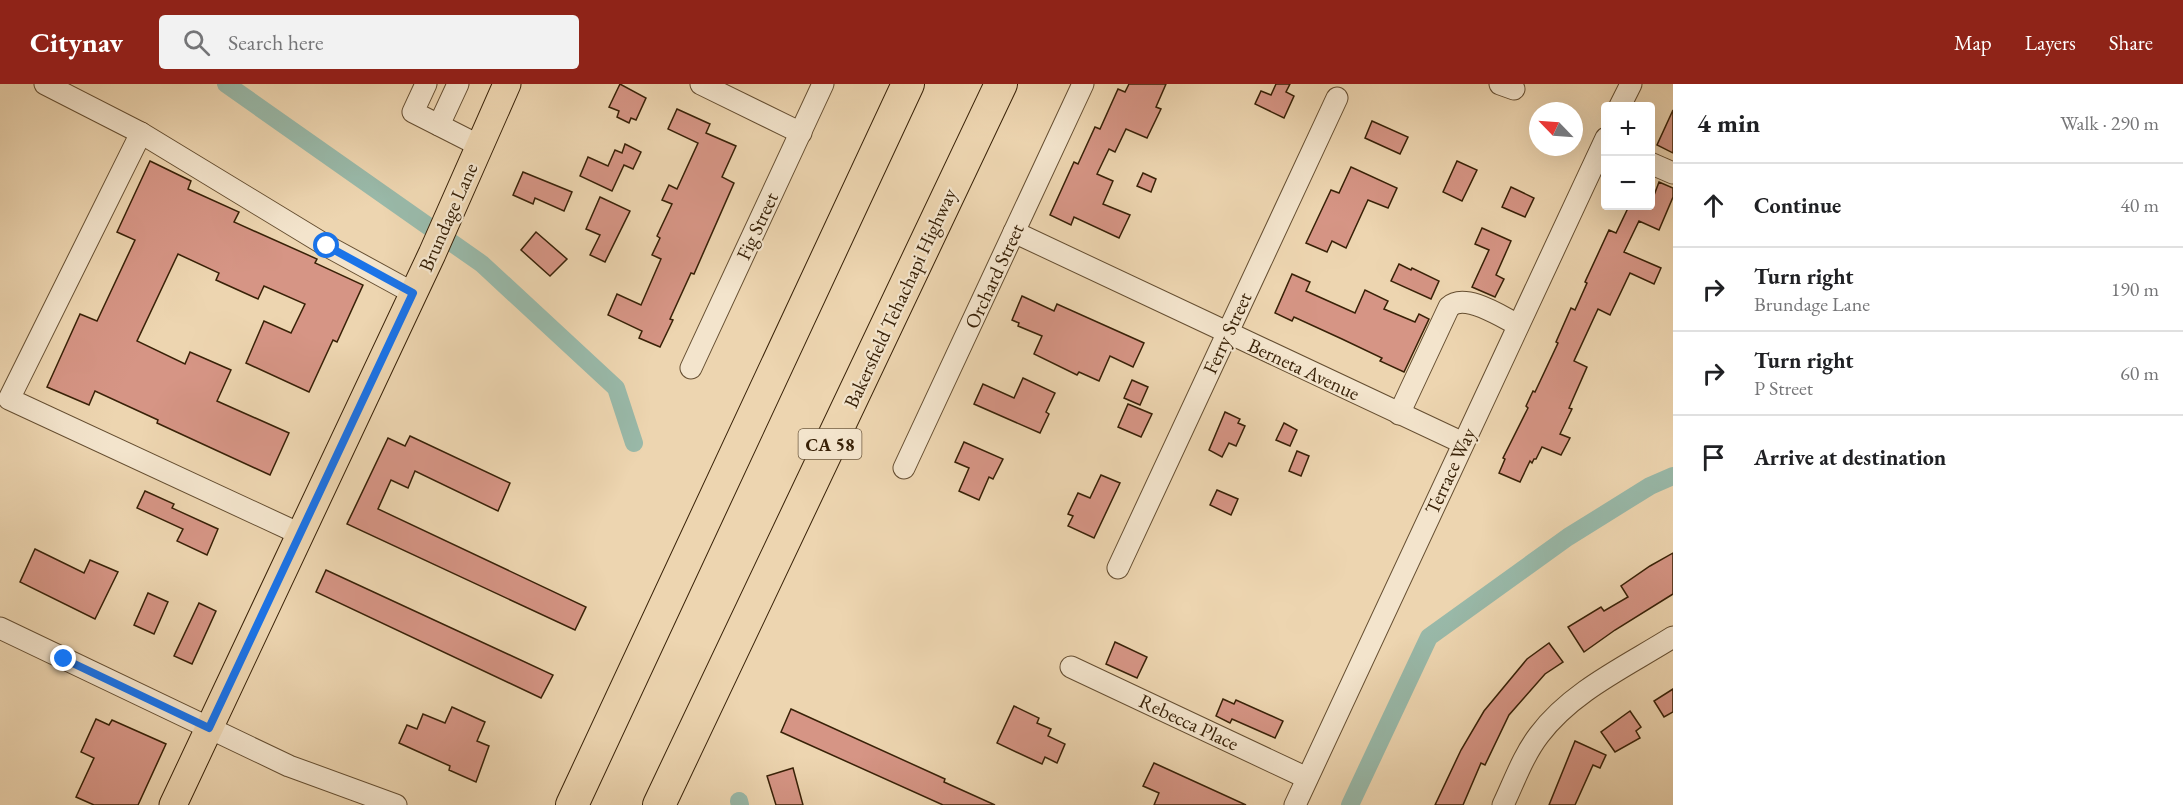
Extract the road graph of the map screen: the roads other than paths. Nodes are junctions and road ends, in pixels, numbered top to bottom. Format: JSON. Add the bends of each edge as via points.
{"nodes":[{"id":1,"x":45,"y":84,"type":"edge"},
{"id":2,"x":426,"y":84,"type":"edge"},
{"id":3,"x":458,"y":84,"type":"edge"},
{"id":4,"x":507,"y":84,"type":"edge"},
{"id":5,"x":701,"y":84,"type":"edge"},
{"id":6,"x":823,"y":84,"type":"edge"},
{"id":7,"x":908,"y":84,"type":"edge"},
{"id":8,"x":1001,"y":84,"type":"edge"},
{"id":9,"x":1083,"y":84,"type":"edge"},
{"id":10,"x":1631,"y":84,"type":"edge"},
{"id":11,"x":1337,"y":98,"type":"dead end"},
{"id":12,"x":1622,"y":102,"type":"edge"},
{"id":13,"x":439,"y":124,"type":"junction"},
{"id":14,"x":801,"y":132,"type":"junction"},
{"id":15,"x":141,"y":133,"type":"junction"},
{"id":16,"x":480,"y":146,"type":"junction"},
{"id":17,"x":1601,"y":150,"type":"edge"},
{"id":18,"x":1655,"y":165,"type":"edge"},
{"id":19,"x":1673,"y":173,"type":"edge"},
{"id":20,"x":1014,"y":232,"type":"junction"},
{"id":21,"x":413,"y":293,"type":"junction"},
{"id":22,"x":1518,"y":325,"type":"junction"},
{"id":23,"x":1227,"y":333,"type":"junction"},
{"id":24,"x":691,"y":368,"type":"dead end"},
{"id":25,"x":1399,"y":414,"type":"junction"},
{"id":26,"x":1463,"y":443,"type":"junction"},
{"id":27,"x":904,"y":468,"type":"dead end"},
{"id":28,"x":300,"y":534,"type":"junction"},
{"id":29,"x":1118,"y":568,"type":"dead end"},
{"id":30,"x":0,"y":628,"type":"edge"},
{"id":31,"x":1673,"y":637,"type":"edge"},
{"id":32,"x":1071,"y":667,"type":"dead end"},
{"id":33,"x":209,"y":728,"type":"junction"},
{"id":34,"x":1307,"y":778,"type":"junction"},
{"id":35,"x":173,"y":805,"type":"edge"},
{"id":36,"x":396,"y":805,"type":"edge"},
{"id":37,"x":572,"y":805,"type":"edge"},
{"id":38,"x":659,"y":805,"type":"edge"},
{"id":39,"x":1295,"y":805,"type":"edge"},
{"id":40,"x":1503,"y":805,"type":"edge"}],
"edges":[{"from":1,"to":15,"type":"street"},
{"from":2,"to":13,"type":"street","via":[[413,112]]},
{"from":3,"to":13,"type":"street"},
{"from":4,"to":16,"type":"main road","name":"Brundage Lane"},
{"from":5,"to":14,"type":"street"},
{"from":6,"to":14,"type":"street","name":"Fig Street"},
{"from":7,"to":37,"type":"highway"},
{"from":8,"to":38,"type":"highway","name":"Bakersfield Tehachapi Highway","number":"CA 58"},
{"from":9,"to":20,"type":"street","name":"Orchard Street"},
{"from":10,"to":12,"type":"street"},
{"from":11,"to":23,"type":"street","name":"Ferry Street"},
{"from":13,"to":16,"type":"street"},
{"from":14,"to":24,"type":"street","name":"Fig Street"},
{"from":15,"to":21,"type":"street","via":[[327,246]]},
{"from":15,"to":28,"type":"street","via":[[9,399]]},
{"from":16,"to":21,"type":"main road","name":"Brundage Lane"},
{"from":17,"to":22,"type":"street","name":"Terrace Way"},
{"from":18,"to":19,"type":"street"},
{"from":20,"to":23,"type":"street","name":"Berneta Avenue"},
{"from":20,"to":27,"type":"street","name":"Orchard Street"},
{"from":21,"to":28,"type":"main road","name":"Brundage Lane"},
{"from":22,"to":25,"type":"street","via":[[1466,301],[1454,302]]},
{"from":22,"to":26,"type":"street","name":"Terrace Way"},
{"from":23,"to":25,"type":"street","name":"Berneta Avenue"},
{"from":23,"to":29,"type":"street","name":"Ferry Street"},
{"from":25,"to":26,"type":"street","name":"Berneta Avenue"},
{"from":26,"to":34,"type":"street","name":"Terrace Way"},
{"from":28,"to":33,"type":"main road","name":"Brundage Lane"},
{"from":30,"to":33,"type":"street"},
{"from":31,"to":40,"type":"street","via":[[1575,698],[1555,716],[1538,736]]},
{"from":32,"to":34,"type":"street","name":"Rebecca Place"},
{"from":33,"to":35,"type":"main road","name":"Brundage Lane"},
{"from":33,"to":36,"type":"street","via":[[289,766]]},
{"from":34,"to":39,"type":"street","name":"Terrace Way"}]}
